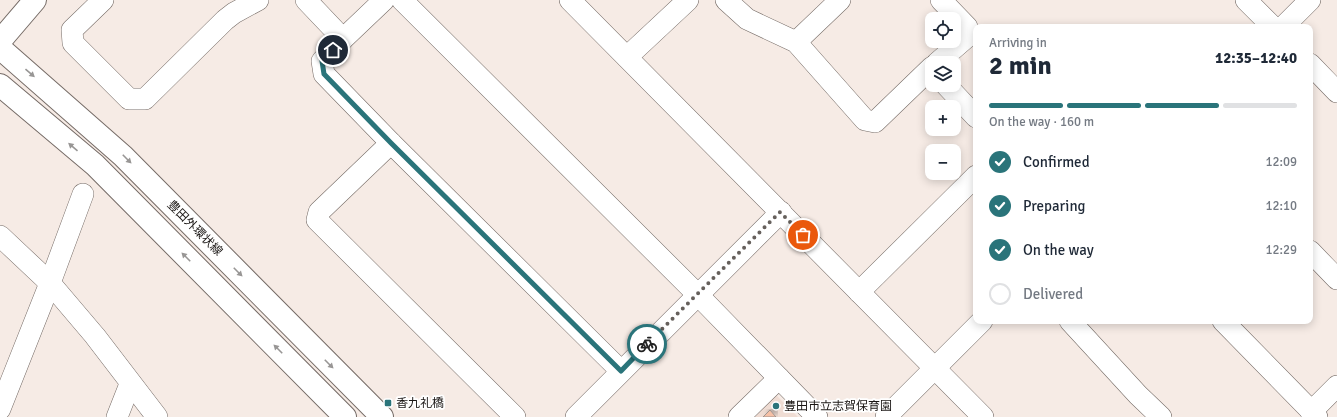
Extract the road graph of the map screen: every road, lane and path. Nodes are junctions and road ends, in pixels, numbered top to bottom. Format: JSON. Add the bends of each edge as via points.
{"nodes":[{"id":1,"x":35,"y":0,"type":"edge"},
{"id":2,"x":103,"y":0,"type":"edge"},
{"id":3,"x":258,"y":0,"type":"edge"},
{"id":4,"x":306,"y":0,"type":"edge"},
{"id":5,"x":384,"y":0,"type":"edge"},
{"id":6,"x":402,"y":0,"type":"edge"},
{"id":7,"x":570,"y":0,"type":"edge"},
{"id":8,"x":688,"y":0,"type":"edge"},
{"id":9,"x":726,"y":0,"type":"edge"},
{"id":10,"x":840,"y":0,"type":"edge"},
{"id":11,"x":941,"y":0,"type":"edge"},
{"id":12,"x":1246,"y":0,"type":"edge"},
{"id":13,"x":1310,"y":0,"type":"edge"},
{"id":14,"x":1270,"y":24,"type":"edge"},
{"id":15,"x":1286,"y":24,"type":"edge"},
{"id":16,"x":343,"y":39,"type":"junction"},
{"id":17,"x":0,"y":41,"type":"edge"},
{"id":18,"x":796,"y":42,"type":"junction"},
{"id":19,"x":0,"y":48,"type":"edge"},
{"id":20,"x":945,"y":56,"type":"edge"},
{"id":21,"x":627,"y":57,"type":"junction"},
{"id":22,"x":1313,"y":67,"type":"edge"},
{"id":23,"x":925,"y":75,"type":"edge"},
{"id":24,"x":0,"y":85,"type":"edge"},
{"id":25,"x":953,"y":92,"type":"edge"},
{"id":26,"x":1337,"y":92,"type":"edge"},
{"id":27,"x":973,"y":114,"type":"edge"},
{"id":28,"x":391,"y":143,"type":"junction"},
{"id":29,"x":973,"y":179,"type":"edge"},
{"id":30,"x":83,"y":194,"type":"dead end"},
{"id":31,"x":780,"y":212,"type":"junction"},
{"id":32,"x":0,"y":236,"type":"edge"},
{"id":33,"x":1313,"y":254,"type":"edge"},
{"id":34,"x":1337,"y":279,"type":"edge"},
{"id":35,"x":50,"y":283,"type":"junction"},
{"id":36,"x":859,"y":292,"type":"junction"},
{"id":37,"x":698,"y":294,"type":"junction"},
{"id":38,"x":979,"y":324,"type":"edge"},
{"id":39,"x":1073,"y":324,"type":"edge"},
{"id":40,"x":1226,"y":324,"type":"edge"},
{"id":41,"x":935,"y":367,"type":"junction"},
{"id":42,"x":621,"y":371,"type":"junction"},
{"id":43,"x":779,"y":378,"type":"junction"},
{"id":44,"x":130,"y":384,"type":"junction"},
{"id":45,"x":1337,"y":386,"type":"edge"},
{"id":46,"x":0,"y":409,"type":"edge"},
{"id":47,"x":1314,"y":414,"type":"edge"},
{"id":48,"x":117,"y":417,"type":"edge"},
{"id":49,"x":157,"y":417,"type":"edge"},
{"id":50,"x":345,"y":417,"type":"edge"},
{"id":51,"x":382,"y":417,"type":"edge"},
{"id":52,"x":515,"y":417,"type":"edge"},
{"id":53,"x":576,"y":417,"type":"edge"},
{"id":54,"x":738,"y":417,"type":"edge"},
{"id":55,"x":817,"y":417,"type":"edge"},
{"id":56,"x":886,"y":417,"type":"edge"},
{"id":57,"x":983,"y":417,"type":"edge"},
{"id":58,"x":1160,"y":417,"type":"edge"}],
"edges":[{"from":1,"to":17,"type":"street"},
{"from":2,"to":3,"type":"street","via":[[72,30],[73,43],[129,99],[146,99],[225,20]]},
{"from":4,"to":16,"type":"street"},
{"from":5,"to":16,"type":"street"},
{"from":6,"to":37,"type":"street"},
{"from":7,"to":21,"type":"street"},
{"from":8,"to":21,"type":"street"},
{"from":9,"to":18,"type":"street","via":[[747,19]]},
{"from":10,"to":18,"type":"street"},
{"from":11,"to":20,"type":"street","via":[[968,27],[969,33]]},
{"from":12,"to":14,"type":"street"},
{"from":13,"to":15,"type":"street"},
{"from":16,"to":28,"type":"street","via":[[322,61],[324,74]]},
{"from":18,"to":23,"type":"street","via":[[864,120],[870,122],[875,122]]},
{"from":19,"to":51,"type":"street","name":"豊田外環状線","one_way":true,"via":[[123,156]]},
{"from":21,"to":31,"type":"street"},
{"from":22,"to":26,"type":"street"},
{"from":50,"to":24,"type":"street","one_way":true,"via":[[94,165]]},
{"from":25,"to":27,"type":"street"},
{"from":28,"to":42,"type":"street"},
{"from":28,"to":52,"type":"street","via":[[318,212],[317,220]]},
{"from":29,"to":36,"type":"street"},
{"from":30,"to":35,"type":"street"},
{"from":31,"to":36,"type":"street"},
{"from":31,"to":37,"type":"street"},
{"from":32,"to":35,"type":"street"},
{"from":33,"to":34,"type":"street"},
{"from":35,"to":44,"type":"street","via":[[95,336]]},
{"from":35,"to":46,"type":"street"},
{"from":36,"to":41,"type":"street"},
{"from":37,"to":42,"type":"street"},
{"from":37,"to":43,"type":"street"},
{"from":38,"to":41,"type":"street"},
{"from":39,"to":58,"type":"street"},
{"from":40,"to":47,"type":"street"},
{"from":41,"to":56,"type":"street"},
{"from":41,"to":57,"type":"street"},
{"from":42,"to":53,"type":"street"},
{"from":43,"to":54,"type":"street"},
{"from":43,"to":55,"type":"street"},
{"from":44,"to":48,"type":"street"},
{"from":44,"to":49,"type":"street"},
{"from":45,"to":47,"type":"street"}]}
